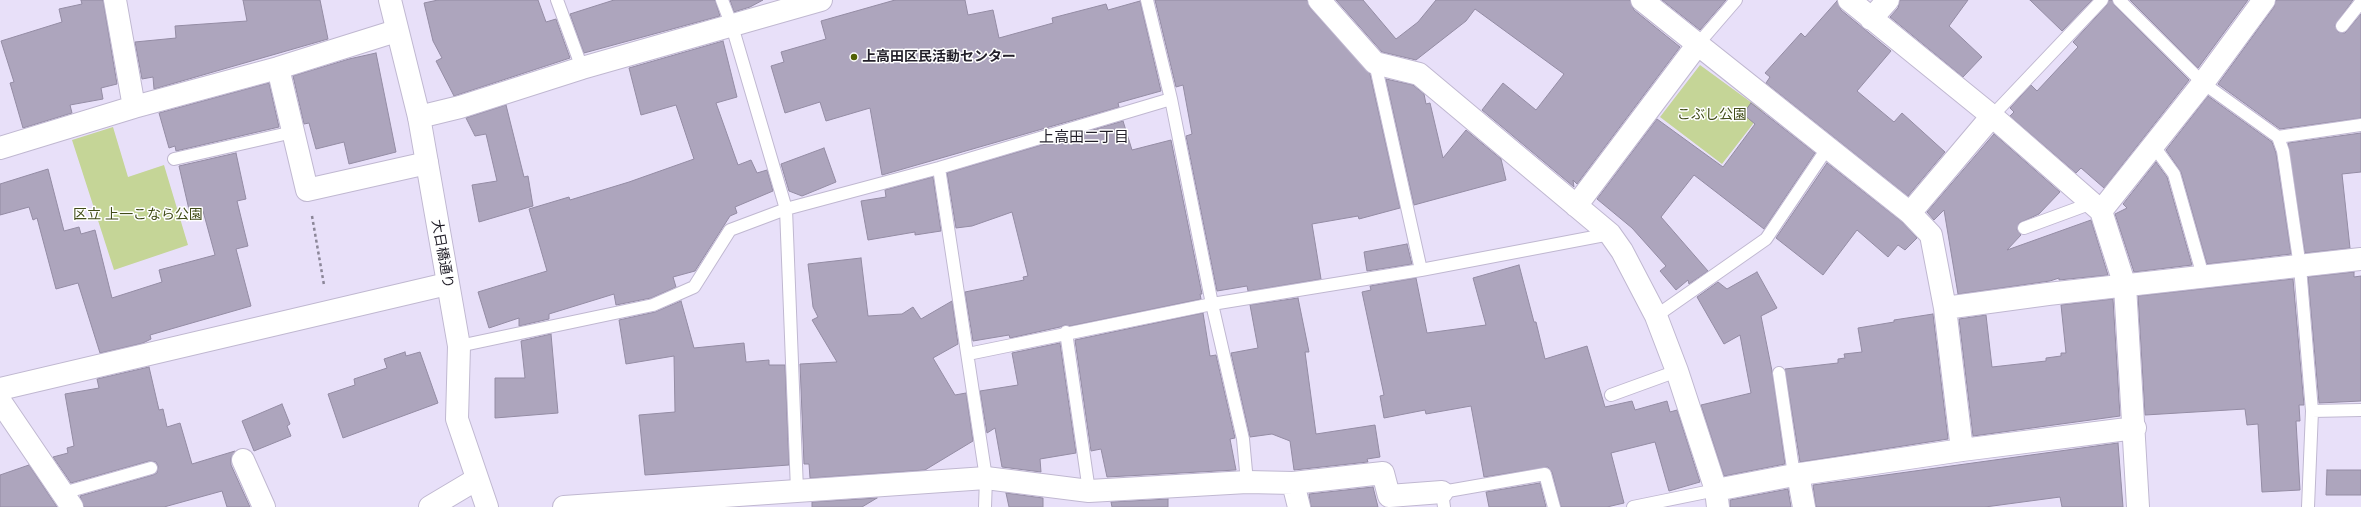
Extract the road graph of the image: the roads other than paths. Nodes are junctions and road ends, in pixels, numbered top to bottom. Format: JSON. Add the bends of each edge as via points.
{"nodes":[{"id":1,"x":115,"y":0,"type":"edge"},
{"id":2,"x":390,"y":0,"type":"edge"},
{"id":3,"x":557,"y":0,"type":"edge"},
{"id":4,"x":722,"y":0,"type":"edge"},
{"id":5,"x":821,"y":0,"type":"edge"},
{"id":6,"x":1147,"y":0,"type":"edge"},
{"id":7,"x":1319,"y":0,"type":"edge"},
{"id":8,"x":1642,"y":0,"type":"edge"},
{"id":9,"x":1736,"y":0,"type":"edge"},
{"id":10,"x":1849,"y":0,"type":"edge"},
{"id":11,"x":1888,"y":0,"type":"edge"},
{"id":12,"x":2119,"y":0,"type":"edge"},
{"id":13,"x":2264,"y":0,"type":"edge"},
{"id":14,"x":2099,"y":1,"type":"edge"},
{"id":15,"x":2361,"y":2,"type":"edge"},
{"id":16,"x":1871,"y":19,"type":"junction"},
{"id":17,"x":732,"y":26,"type":"junction"},
{"id":18,"x":2342,"y":26,"type":"dead end"},
{"id":19,"x":396,"y":31,"type":"junction"},
{"id":20,"x":1698,"y":44,"type":"junction"},
{"id":21,"x":1375,"y":63,"type":"junction"},
{"id":22,"x":278,"y":68,"type":"junction"},
{"id":23,"x":582,"y":68,"type":"junction"},
{"id":24,"x":2204,"y":83,"type":"junction"},
{"id":25,"x":1171,"y":99,"type":"junction"},
{"id":26,"x":134,"y":107,"type":"junction"},
{"id":27,"x":419,"y":116,"type":"junction"},
{"id":28,"x":1992,"y":116,"type":"junction"},
{"id":29,"x":2361,"y":125,"type":"edge"},
{"id":30,"x":293,"y":132,"type":"junction"},
{"id":31,"x":2278,"y":137,"type":"junction"},
{"id":32,"x":2153,"y":145,"type":"junction"},
{"id":33,"x":1828,"y":147,"type":"junction"},
{"id":34,"x":0,"y":148,"type":"edge"},
{"id":35,"x":174,"y":159,"type":"dead end"},
{"id":36,"x":427,"y":163,"type":"junction"},
{"id":37,"x":939,"y":168,"type":"junction"},
{"id":38,"x":1576,"y":206,"type":"junction"},
{"id":39,"x":2096,"y":207,"type":"junction"},
{"id":40,"x":786,"y":209,"type":"junction"},
{"id":41,"x":1910,"y":213,"type":"junction"},
{"id":42,"x":2024,"y":228,"type":"dead end"},
{"id":43,"x":1610,"y":234,"type":"junction"},
{"id":44,"x":2361,"y":259,"type":"edge"},
{"id":45,"x":2300,"y":267,"type":"junction"},
{"id":46,"x":1421,"y":270,"type":"junction"},
{"id":47,"x":2203,"y":276,"type":"junction"},
{"id":48,"x":447,"y":284,"type":"junction"},
{"id":49,"x":2125,"y":286,"type":"junction"},
{"id":50,"x":1212,"y":304,"type":"junction"},
{"id":51,"x":1946,"y":308,"type":"junction"},
{"id":52,"x":1656,"y":316,"type":"junction"},
{"id":53,"x":1066,"y":332,"type":"junction"},
{"id":54,"x":459,"y":346,"type":"junction"},
{"id":55,"x":968,"y":354,"type":"junction"},
{"id":56,"x":1677,"y":372,"type":"junction"},
{"id":57,"x":1778,"y":372,"type":"dead end"},
{"id":58,"x":0,"y":388,"type":"edge"},
{"id":59,"x":1611,"y":395,"type":"dead end"},
{"id":60,"x":0,"y":401,"type":"edge"},
{"id":61,"x":2361,"y":410,"type":"edge"},
{"id":62,"x":2312,"y":411,"type":"junction"},
{"id":63,"x":2135,"y":428,"type":"junction"},
{"id":64,"x":1962,"y":450,"type":"junction"},
{"id":65,"x":243,"y":460,"type":"dead end"},
{"id":66,"x":151,"y":468,"type":"dead end"},
{"id":67,"x":1796,"y":475,"type":"junction"},
{"id":68,"x":986,"y":478,"type":"junction"},
{"id":69,"x":477,"y":479,"type":"junction"},
{"id":70,"x":1247,"y":482,"type":"junction"},
{"id":71,"x":1293,"y":483,"type":"junction"},
{"id":72,"x":797,"y":490,"type":"junction"},
{"id":73,"x":1090,"y":499,"type":"edge"},
{"id":74,"x":1717,"y":499,"type":"edge"},
{"id":75,"x":67,"y":500,"type":"edge"},
{"id":76,"x":1443,"y":500,"type":"edge"},
{"id":77,"x":264,"y":507,"type":"edge"},
{"id":78,"x":430,"y":507,"type":"edge"},
{"id":79,"x":487,"y":507,"type":"edge"},
{"id":80,"x":564,"y":507,"type":"edge"},
{"id":81,"x":985,"y":507,"type":"edge"},
{"id":82,"x":1299,"y":507,"type":"edge"},
{"id":83,"x":1554,"y":507,"type":"edge"},
{"id":84,"x":1633,"y":507,"type":"edge"},
{"id":85,"x":1804,"y":507,"type":"edge"},
{"id":86,"x":2138,"y":507,"type":"edge"},
{"id":87,"x":2308,"y":507,"type":"edge"}],
"edges":[{"from":1,"to":26,"type":"street"},
{"from":2,"to":19,"type":"street","name":"大日橋通り"},
{"from":3,"to":23,"type":"lane"},
{"from":4,"to":17,"type":"lane"},
{"from":5,"to":17,"type":"street"},
{"from":6,"to":25,"type":"lane"},
{"from":7,"to":21,"type":"street"},
{"from":8,"to":20,"type":"street"},
{"from":9,"to":20,"type":"lane"},
{"from":10,"to":16,"type":"street"},
{"from":11,"to":16,"type":"street"},
{"from":12,"to":24,"type":"lane"},
{"from":13,"to":24,"type":"street"},
{"from":14,"to":28,"type":"lane"},
{"from":15,"to":18,"type":"lane"},
{"from":16,"to":28,"type":"street"},
{"from":17,"to":23,"type":"street"},
{"from":17,"to":40,"type":"lane"},
{"from":19,"to":22,"type":"street"},
{"from":19,"to":27,"type":"street","name":"大日橋通り"},
{"from":20,"to":33,"type":"street"},
{"from":20,"to":38,"type":"street"},
{"from":21,"to":38,"type":"street","via":[[1419,74]]},
{"from":21,"to":46,"type":"lane"},
{"from":22,"to":26,"type":"street"},
{"from":22,"to":30,"type":"street"},
{"from":23,"to":27,"type":"street","via":[[460,107]]},
{"from":24,"to":31,"type":"lane"},
{"from":24,"to":32,"type":"street"},
{"from":25,"to":37,"type":"lane"},
{"from":25,"to":50,"type":"lane"},
{"from":26,"to":34,"type":"street"},
{"from":27,"to":36,"type":"street","name":"大日橋通り"},
{"from":28,"to":39,"type":"street"},
{"from":28,"to":41,"type":"street"},
{"from":29,"to":31,"type":"lane"},
{"from":30,"to":35,"type":"lane"},
{"from":30,"to":36,"type":"street","via":[[307,190]]},
{"from":31,"to":45,"type":"lane","via":[[2283,151]]},
{"from":32,"to":39,"type":"street"},
{"from":32,"to":47,"type":"lane","via":[[2174,174]]},
{"from":33,"to":41,"type":"street"},
{"from":33,"to":52,"type":"lane","via":[[1766,239]]},
{"from":36,"to":48,"type":"street","name":"大日橋通り"},
{"from":37,"to":40,"type":"lane"},
{"from":37,"to":55,"type":"lane"},
{"from":38,"to":43,"type":"street"},
{"from":39,"to":42,"type":"lane"},
{"from":39,"to":49,"type":"street"},
{"from":40,"to":54,"type":"lane","via":[[730,230],[694,287],[653,305]]},
{"from":40,"to":72,"type":"lane"},
{"from":41,"to":51,"type":"street","via":[[1931,235]]},
{"from":43,"to":46,"type":"lane"},
{"from":43,"to":52,"type":"street","via":[[1622,250]]},
{"from":44,"to":45,"type":"street"},
{"from":45,"to":47,"type":"street"},
{"from":45,"to":62,"type":"lane"},
{"from":46,"to":50,"type":"lane"},
{"from":47,"to":49,"type":"street"},
{"from":48,"to":54,"type":"street","name":"大日橋通り"},
{"from":48,"to":58,"type":"street","via":[[117,363]]},
{"from":49,"to":51,"type":"street"},
{"from":49,"to":63,"type":"street"},
{"from":50,"to":53,"type":"lane"},
{"from":50,"to":70,"type":"lane","via":[[1243,439]]},
{"from":51,"to":64,"type":"street"},
{"from":52,"to":56,"type":"street"},
{"from":53,"to":55,"type":"lane"},
{"from":53,"to":73,"type":"lane"},
{"from":54,"to":69,"type":"street","name":"大日橋通り","via":[[457,419]]},
{"from":55,"to":68,"type":"lane"},
{"from":56,"to":59,"type":"lane"},
{"from":56,"to":74,"type":"street"},
{"from":57,"to":67,"type":"lane"},
{"from":60,"to":75,"type":"street"},
{"from":61,"to":62,"type":"lane"},
{"from":62,"to":87,"type":"lane"},
{"from":63,"to":64,"type":"street"},
{"from":63,"to":86,"type":"street"},
{"from":64,"to":67,"type":"street"},
{"from":65,"to":77,"type":"street"},
{"from":66,"to":75,"type":"lane"},
{"from":67,"to":74,"type":"street"},
{"from":67,"to":85,"type":"street"},
{"from":68,"to":72,"type":"street"},
{"from":68,"to":73,"type":"street"},
{"from":68,"to":81,"type":"lane"},
{"from":69,"to":78,"type":"street"},
{"from":69,"to":79,"type":"street","name":"大日橋通り"},
{"from":70,"to":71,"type":"street"},
{"from":70,"to":73,"type":"street"},
{"from":71,"to":76,"type":"street","via":[[1383,473],[1389,496]]},
{"from":71,"to":82,"type":"street"},
{"from":72,"to":80,"type":"street"},
{"from":74,"to":84,"type":"lane"},
{"from":76,"to":83,"type":"lane","via":[[1545,474]]}]}
